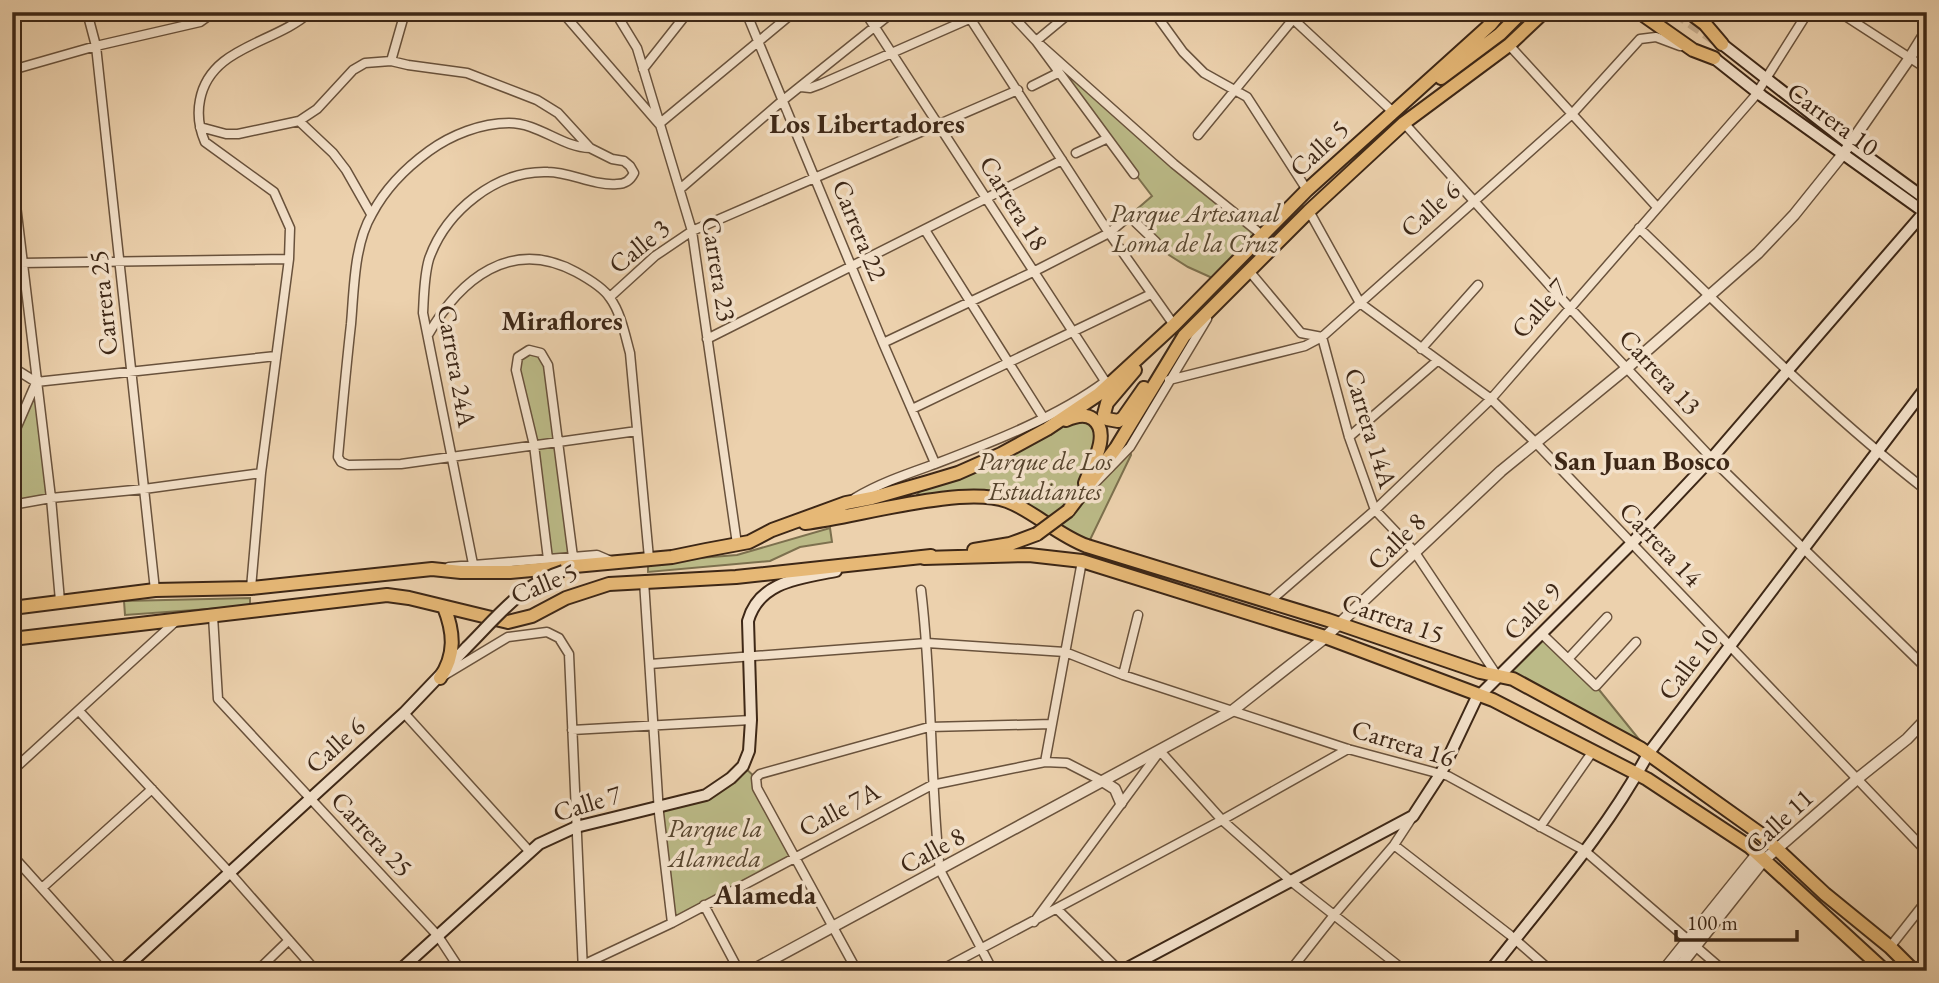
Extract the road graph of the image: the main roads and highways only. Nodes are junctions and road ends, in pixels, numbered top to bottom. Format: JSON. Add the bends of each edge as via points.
{"nodes":[{"id":1,"x":1501,"y":12,"type":"edge"},
{"id":2,"x":1522,"y":12,"type":"edge"},
{"id":3,"x":1544,"y":12,"type":"edge"},
{"id":4,"x":1639,"y":12,"type":"edge"},
{"id":5,"x":1651,"y":12,"type":"edge"},
{"id":6,"x":1689,"y":12,"type":"edge"},
{"id":7,"x":1719,"y":42,"type":"joint"},
{"id":8,"x":1711,"y":56,"type":"junction"},
{"id":9,"x":1407,"y":99,"type":"junction"},
{"id":10,"x":1927,"y":200,"type":"edge"},
{"id":11,"x":1926,"y":212,"type":"edge"},
{"id":12,"x":1174,"y":325,"type":"junction"},
{"id":13,"x":1184,"y":336,"type":"junction"},
{"id":14,"x":1927,"y":386,"type":"edge"},
{"id":15,"x":1043,"y":427,"type":"junction"},
{"id":16,"x":1079,"y":496,"type":"junction"},
{"id":17,"x":783,"y":526,"type":"junction"},
{"id":18,"x":924,"y":558,"type":"junction"},
{"id":19,"x":869,"y":564,"type":"junction"},
{"id":20,"x":562,"y":568,"type":"junction"},
{"id":21,"x":444,"y":607,"type":"junction"},
{"id":22,"x":12,"y":608,"type":"edge"},
{"id":23,"x":12,"y":639,"type":"edge"},
{"id":24,"x":1498,"y":677,"type":"junction"},
{"id":25,"x":440,"y":678,"type":"junction"},
{"id":26,"x":1480,"y":695,"type":"junction"},
{"id":27,"x":1648,"y":754,"type":"junction"},
{"id":28,"x":1638,"y":774,"type":"junction"},
{"id":29,"x":1880,"y":969,"type":"edge"},
{"id":30,"x":122,"y":971,"type":"edge"},
{"id":31,"x":399,"y":971,"type":"edge"},
{"id":32,"x":1121,"y":971,"type":"edge"},
{"id":33,"x":1490,"y":971,"type":"edge"},
{"id":34,"x":1914,"y":971,"type":"edge"}],
"edges":[{"from":1,"to":9,"type":"main road","name":"Calle 5"},
{"from":2,"to":9,"type":"main road","via":[[1488,44]]},
{"from":3,"to":13,"type":"main road","name":"Calle 5","via":[[1509,45],[1404,122]]},
{"from":4,"to":8,"type":"main road","via":[[1693,50]]},
{"from":5,"to":8,"type":"main road"},
{"from":6,"to":7,"type":"main road"},
{"from":7,"to":10,"type":"main road","name":"Carrera 10"},
{"from":8,"to":11,"type":"main road","name":"Carrera 10"},
{"from":9,"to":12,"type":"main road","name":"Calle 5","via":[[1307,190]]},
{"from":11,"to":24,"type":"main road","name":"Calle 9","via":[[1712,458]]},
{"from":12,"to":13,"type":"main road","via":[[1107,403],[1107,419],[1118,422],[1123,418]]},
{"from":12,"to":15,"type":"main road","name":"Calle 5","via":[[1099,394]]},
{"from":13,"to":16,"type":"main road","name":"Calle 5","via":[[1116,448]]},
{"from":14,"to":27,"type":"main road","name":"Calle 10"},
{"from":15,"to":16,"type":"main road","via":[[1079,415],[1097,424],[1100,444]]},
{"from":15,"to":17,"type":"main road","name":"Calle 5","via":[[1001,454],[958,473],[846,503]]},
{"from":16,"to":18,"type":"main road","name":"Calle 5","bridge":true,"via":[[1068,510],[1027,539]]},
{"from":17,"to":20,"type":"main road","name":"Calle 5","via":[[749,542],[672,556],[578,560]]},
{"from":17,"to":24,"type":"main road","name":"Carrera 15","via":[[935,500],[995,498],[1019,506],[1087,546]]},
{"from":18,"to":19,"type":"main road","name":"Calle 5"},
{"from":18,"to":26,"type":"main road","name":"Carrera 15","via":[[1029,555],[1082,561],[1325,637]]},
{"from":19,"to":21,"type":"main road","name":"Calle 5","via":[[596,587],[514,621]]},
{"from":19,"to":31,"type":"main road","name":"Calle 7","via":[[786,582],[757,601],[748,621],[749,751],[743,766],[721,787],[550,838]]},
{"from":20,"to":22,"type":"main road","name":"Calle 5","via":[[510,572],[432,569],[251,588],[156,590]]},
{"from":20,"to":25,"type":"main road","name":"Calle 6","bridge":true,"via":[[523,592]]},
{"from":21,"to":23,"type":"main road","name":"Calle 5","via":[[387,595]]},
{"from":21,"to":25,"type":"main road","via":[[453,646]]},
{"from":24,"to":26,"type":"main road","name":"Calle 9"},
{"from":24,"to":27,"type":"main road","name":"Carrera 15","via":[[1513,679]]},
{"from":25,"to":30,"type":"main road","name":"Calle 6"},
{"from":26,"to":28,"type":"main road","name":"Carrera 15"},
{"from":26,"to":32,"type":"main road","name":"Calle 9","via":[[1441,773],[1413,816]]},
{"from":27,"to":28,"type":"main road","name":"Calle 10"},
{"from":27,"to":34,"type":"main road","name":"Carrera 15","via":[[1762,835]]},
{"from":28,"to":29,"type":"main road","name":"Carrera 15","via":[[1750,847]]},
{"from":28,"to":33,"type":"main road","name":"Calle 10","via":[[1585,851]]}]}
